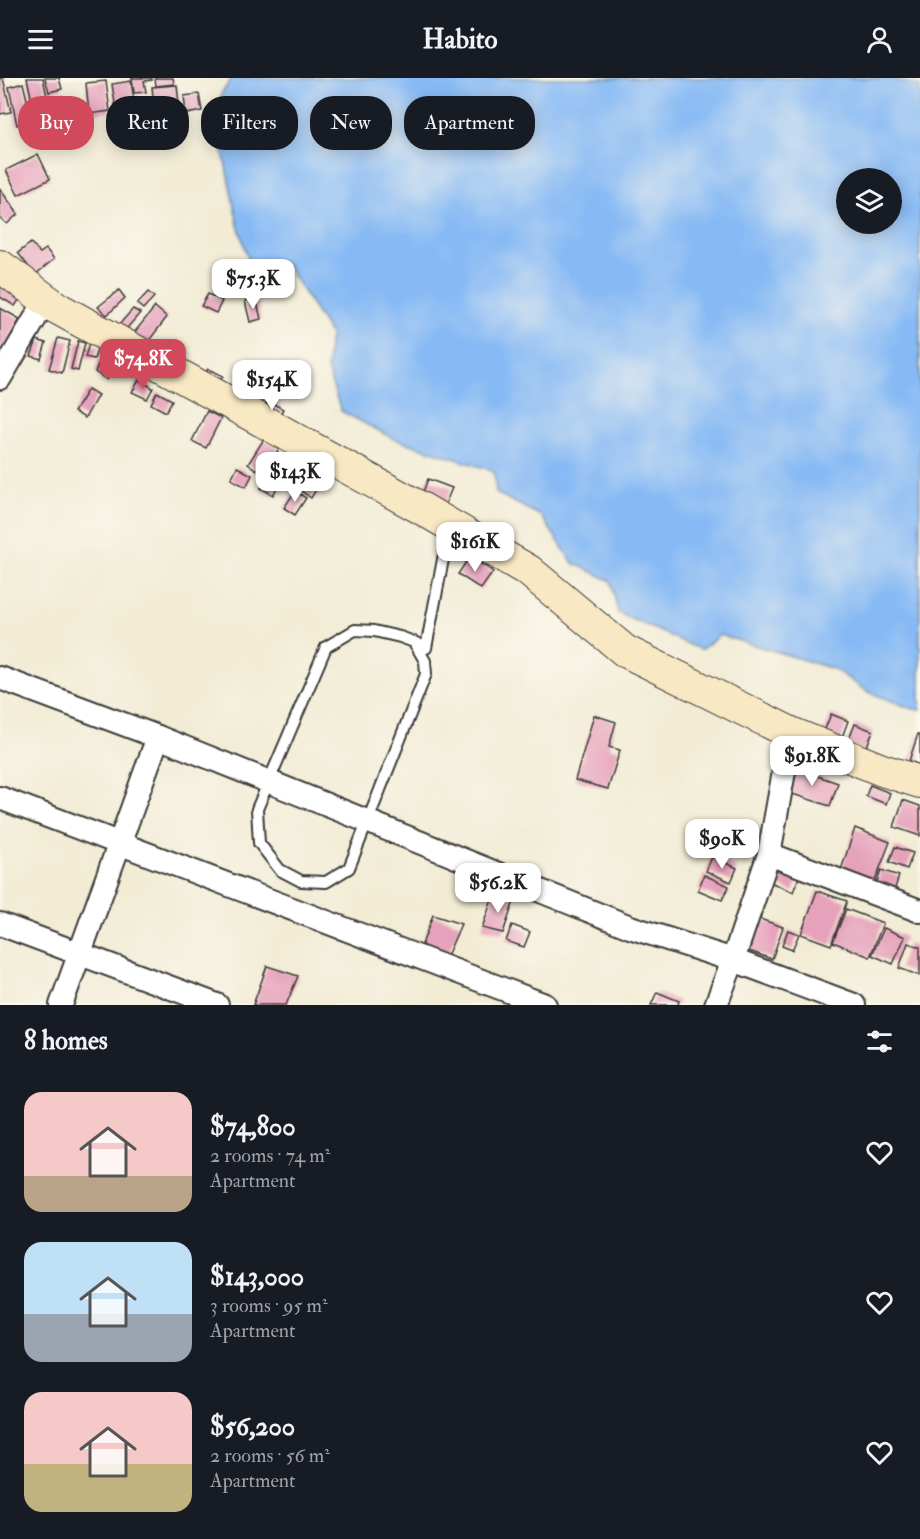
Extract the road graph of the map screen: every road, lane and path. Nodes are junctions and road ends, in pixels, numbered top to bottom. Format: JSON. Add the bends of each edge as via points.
{"nodes":[{"id":1,"x":0,"y":266,"type":"edge"},
{"id":2,"x":46,"y":300,"type":"junction"},
{"id":3,"x":0,"y":378,"type":"edge"},
{"id":4,"x":450,"y":525,"type":"junction"},
{"id":5,"x":414,"y":642,"type":"junction"},
{"id":6,"x":0,"y":678,"type":"edge"},
{"id":7,"x":791,"y":733,"type":"junction"},
{"id":8,"x":158,"y":737,"type":"junction"},
{"id":9,"x":920,"y":782,"type":"edge"},
{"id":10,"x":0,"y":798,"type":"edge"},
{"id":11,"x":120,"y":842,"type":"junction"},
{"id":12,"x":769,"y":854,"type":"junction"},
{"id":13,"x":920,"y":911,"type":"edge"},
{"id":14,"x":0,"y":924,"type":"edge"},
{"id":15,"x":80,"y":954,"type":"junction"},
{"id":16,"x":733,"y":960,"type":"junction"},
{"id":17,"x":61,"y":1005,"type":"edge"},
{"id":18,"x":217,"y":1005,"type":"edge"},
{"id":19,"x":545,"y":1005,"type":"edge"},
{"id":20,"x":716,"y":1005,"type":"edge"},
{"id":21,"x":854,"y":1005,"type":"edge"}],
"edges":[{"from":1,"to":2,"type":"street"},
{"from":2,"to":3,"type":"street"},
{"from":2,"to":4,"type":"street"},
{"from":4,"to":5,"type":"lane","via":[[426,648]]},
{"from":4,"to":7,"type":"street","via":[[529,571],[625,651]]},
{"from":5,"to":5,"type":"lane","via":[[355,630],[326,646],[257,809],[259,843],[280,870],[301,881],[326,882],[349,868],[426,674],[425,661]]},
{"from":6,"to":8,"type":"street"},
{"from":7,"to":9,"type":"street"},
{"from":7,"to":12,"type":"street"},
{"from":8,"to":11,"type":"street"},
{"from":8,"to":16,"type":"street","via":[[630,927]]},
{"from":10,"to":11,"type":"street"},
{"from":11,"to":15,"type":"street"},
{"from":11,"to":19,"type":"street"},
{"from":12,"to":13,"type":"street"},
{"from":12,"to":16,"type":"street"},
{"from":14,"to":15,"type":"street"},
{"from":15,"to":17,"type":"street"},
{"from":15,"to":18,"type":"street"},
{"from":16,"to":20,"type":"street"},
{"from":16,"to":21,"type":"street"}]}
